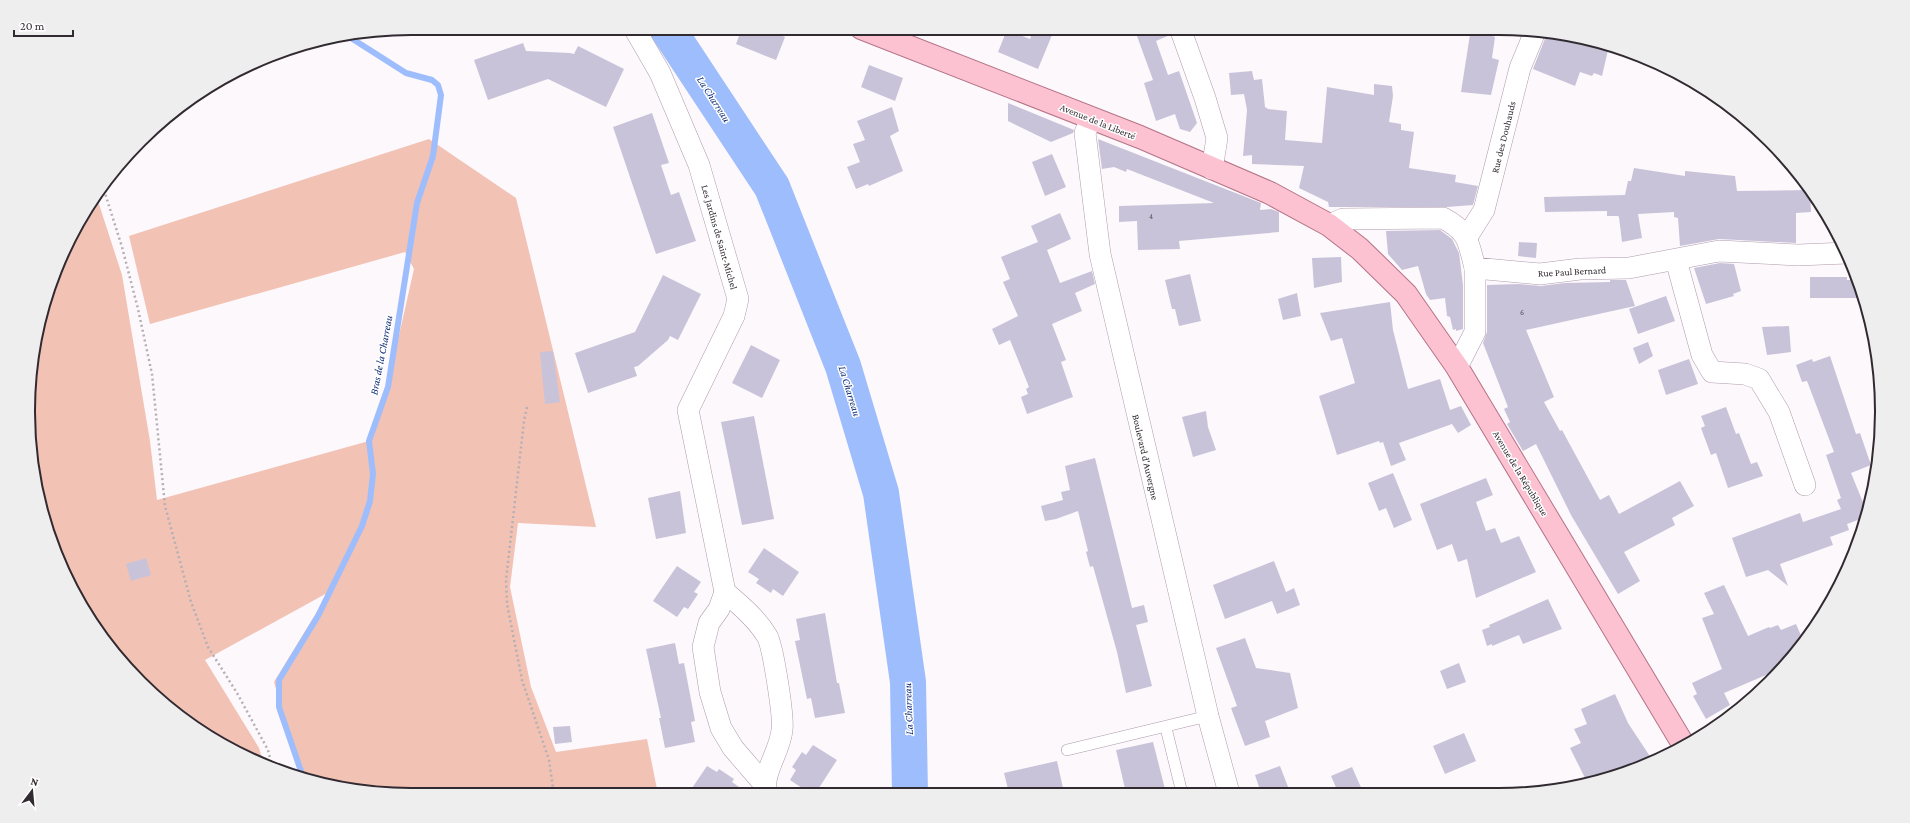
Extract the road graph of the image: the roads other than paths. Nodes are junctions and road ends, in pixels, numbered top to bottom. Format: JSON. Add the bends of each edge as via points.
{"nodes":[{"id":1,"x":638,"y":35,"type":"edge"},
{"id":2,"x":879,"y":35,"type":"edge"},
{"id":3,"x":1182,"y":35,"type":"edge"},
{"id":4,"x":1533,"y":37,"type":"edge"},
{"id":5,"x":1091,"y":118,"type":"junction"},
{"id":6,"x":1212,"y":168,"type":"junction"},
{"id":7,"x":1330,"y":225,"type":"junction"},
{"id":8,"x":1467,"y":237,"type":"junction"},
{"id":9,"x":1840,"y":253,"type":"edge"},
{"id":10,"x":1676,"y":260,"type":"junction"},
{"id":11,"x":1475,"y":268,"type":"junction"},
{"id":12,"x":1457,"y":367,"type":"junction"},
{"id":13,"x":1806,"y":485,"type":"dead end"},
{"id":14,"x":725,"y":592,"type":"junction"},
{"id":15,"x":1208,"y":716,"type":"junction"},
{"id":16,"x":1166,"y":728,"type":"junction"},
{"id":17,"x":1681,"y":741,"type":"edge"},
{"id":18,"x":1067,"y":750,"type":"dead end"},
{"id":19,"x":764,"y":788,"type":"edge"},
{"id":20,"x":765,"y":788,"type":"edge"},
{"id":21,"x":1181,"y":788,"type":"edge"},
{"id":22,"x":1228,"y":788,"type":"edge"}],
"edges":[{"from":1,"to":14,"type":"street","name":"Les Jardins de Saint-Michel","via":[[660,73],[699,165],[738,299],[734,316],[688,410]]},
{"from":2,"to":5,"type":"main road","name":"Avenue de la Liberté"},
{"from":3,"to":6,"type":"street","via":[[1217,138]]},
{"from":4,"to":8,"type":"street","name":"Rue des Douhauds","via":[[1520,68],[1484,210]]},
{"from":5,"to":6,"type":"main road","name":"Avenue de la Liberté"},
{"from":5,"to":15,"type":"street","name":"Boulevard d'Auvergne","via":[[1085,133],[1100,254]]},
{"from":6,"to":7,"type":"main road","name":"Avenue de la Liberté","via":[[1270,193]]},
{"from":7,"to":8,"type":"street","via":[[1343,218],[1443,218],[1458,226]]},
{"from":7,"to":12,"type":"main road","name":"Avenue de la République","via":[[1360,249],[1406,294]]},
{"from":8,"to":11,"type":"street"},
{"from":9,"to":10,"type":"street","name":"Rue Paul Bernard","via":[[1798,255],[1719,251]]},
{"from":10,"to":11,"type":"street","name":"Rue Paul Bernard","via":[[1629,268],[1580,269],[1540,274]]},
{"from":10,"to":13,"type":"street","via":[[1702,355],[1712,372],[1745,374],[1759,379],[1779,412]]},
{"from":11,"to":12,"type":"street","via":[[1476,332]]},
{"from":12,"to":17,"type":"main road","name":"Avenue de la République"},
{"from":14,"to":19,"type":"street","via":[[719,609],[709,623],[704,647],[710,692],[721,728]]},
{"from":14,"to":20,"type":"street","via":[[746,610],[768,637],[779,690],[782,730]]},
{"from":15,"to":16,"type":"lane"},
{"from":15,"to":22,"type":"street","name":"Boulevard d'Auvergne"},
{"from":16,"to":18,"type":"lane"},
{"from":16,"to":21,"type":"lane"}]}
